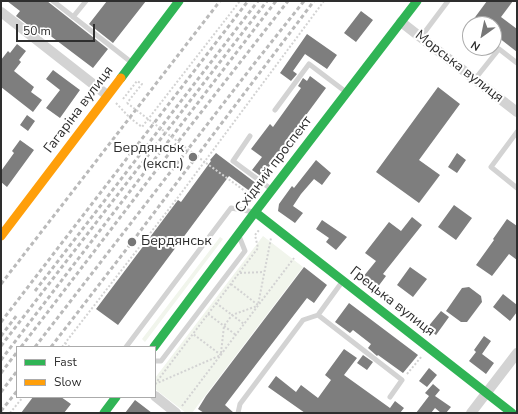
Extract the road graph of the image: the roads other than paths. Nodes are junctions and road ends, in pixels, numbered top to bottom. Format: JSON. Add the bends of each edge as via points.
{"nodes":[{"id":1,"x":53,"y":1,"type":"edge"},
{"id":2,"x":86,"y":1,"type":"edge"},
{"id":3,"x":179,"y":1,"type":"edge"},
{"id":4,"x":417,"y":1,"type":"edge"},
{"id":5,"x":448,"y":1,"type":"edge"},
{"id":6,"x":1,"y":12,"type":"edge"},
{"id":7,"x":73,"y":17,"type":"junction"},
{"id":8,"x":401,"y":22,"type":"junction"},
{"id":9,"x":421,"y":37,"type":"junction"},
{"id":10,"x":517,"y":62,"type":"edge"},
{"id":11,"x":132,"y":63,"type":"junction"},
{"id":12,"x":475,"y":79,"type":"junction"},
{"id":13,"x":347,"y":92,"type":"junction"},
{"id":14,"x":107,"y":95,"type":"junction"},
{"id":15,"x":275,"y":110,"type":"dead end"},
{"id":16,"x":517,"y":112,"type":"edge"},
{"id":17,"x":517,"y":132,"type":"edge"},
{"id":18,"x":250,"y":136,"type":"dead end"},
{"id":19,"x":517,"y":188,"type":"edge"},
{"id":20,"x":272,"y":190,"type":"junction"},
{"id":21,"x":255,"y":212,"type":"junction"},
{"id":22,"x":238,"y":234,"type":"junction"},
{"id":23,"x":1,"y":236,"type":"edge"},
{"id":24,"x":343,"y":281,"type":"junction"},
{"id":25,"x":318,"y":315,"type":"junction"},
{"id":26,"x":127,"y":346,"type":"edge"},
{"id":27,"x":155,"y":346,"type":"edge"},
{"id":28,"x":517,"y":353,"type":"edge"},
{"id":29,"x":156,"y":361,"type":"edge"},
{"id":30,"x":486,"y":393,"type":"junction"},
{"id":31,"x":156,"y":397,"type":"edge"},
{"id":32,"x":390,"y":397,"type":"dead end"},
{"id":33,"x":115,"y":398,"type":"edge"},
{"id":34,"x":178,"y":411,"type":"edge"},
{"id":35,"x":104,"y":413,"type":"edge"},
{"id":36,"x":238,"y":413,"type":"edge"},
{"id":37,"x":471,"y":413,"type":"edge"},
{"id":38,"x":512,"y":413,"type":"edge"}],
"edges":[{"from":1,"to":7,"type":"lane"},
{"from":2,"to":7,"type":"lane"},
{"from":3,"to":11,"type":"street","name":"Гагаріна вулиця"},
{"from":4,"to":8,"type":"street","name":"Східний проспект"},
{"from":5,"to":9,"type":"lane"},
{"from":6,"to":14,"type":"street"},
{"from":7,"to":11,"type":"lane"},
{"from":8,"to":9,"type":"street","name":"Морська вулиця"},
{"from":8,"to":13,"type":"street","name":"Східний проспект"},
{"from":9,"to":12,"type":"street","name":"Морська вулиця"},
{"from":10,"to":12,"type":"lane","via":[[499,49]]},
{"from":11,"to":14,"type":"street","name":"Гагаріна вулиця"},
{"from":12,"to":16,"type":"street","name":"Морська вулиця"},
{"from":13,"to":15,"type":"lane","via":[[309,64]]},
{"from":13,"to":20,"type":"street","name":"Східний проспект"},
{"from":14,"to":23,"type":"street","name":"Гагаріна вулиця"},
{"from":17,"to":19,"type":"lane","via":[[491,167]]},
{"from":18,"to":20,"type":"lane","via":[[233,161]]},
{"from":20,"to":21,"type":"street","name":"Східний проспект"},
{"from":21,"to":22,"type":"street","name":"Східний проспект"},
{"from":21,"to":24,"type":"street","name":"Грецька вулиця"},
{"from":21,"to":26,"type":"lane","via":[[230,208]]},
{"from":22,"to":27,"type":"street","name":"Східний проспект"},
{"from":22,"to":29,"type":"lane","via":[[245,251],[161,361]]},
{"from":24,"to":25,"type":"lane"},
{"from":24,"to":30,"type":"street","name":"Грецька вулиця"},
{"from":25,"to":32,"type":"lane","via":[[402,380]]},
{"from":25,"to":36,"type":"lane","via":[[302,320],[240,404]]},
{"from":28,"to":30,"type":"street"},
{"from":30,"to":37,"type":"street"},
{"from":30,"to":38,"type":"street","name":"Грецька вулиця"},
{"from":31,"to":34,"type":"street"},
{"from":33,"to":35,"type":"street"}]}
